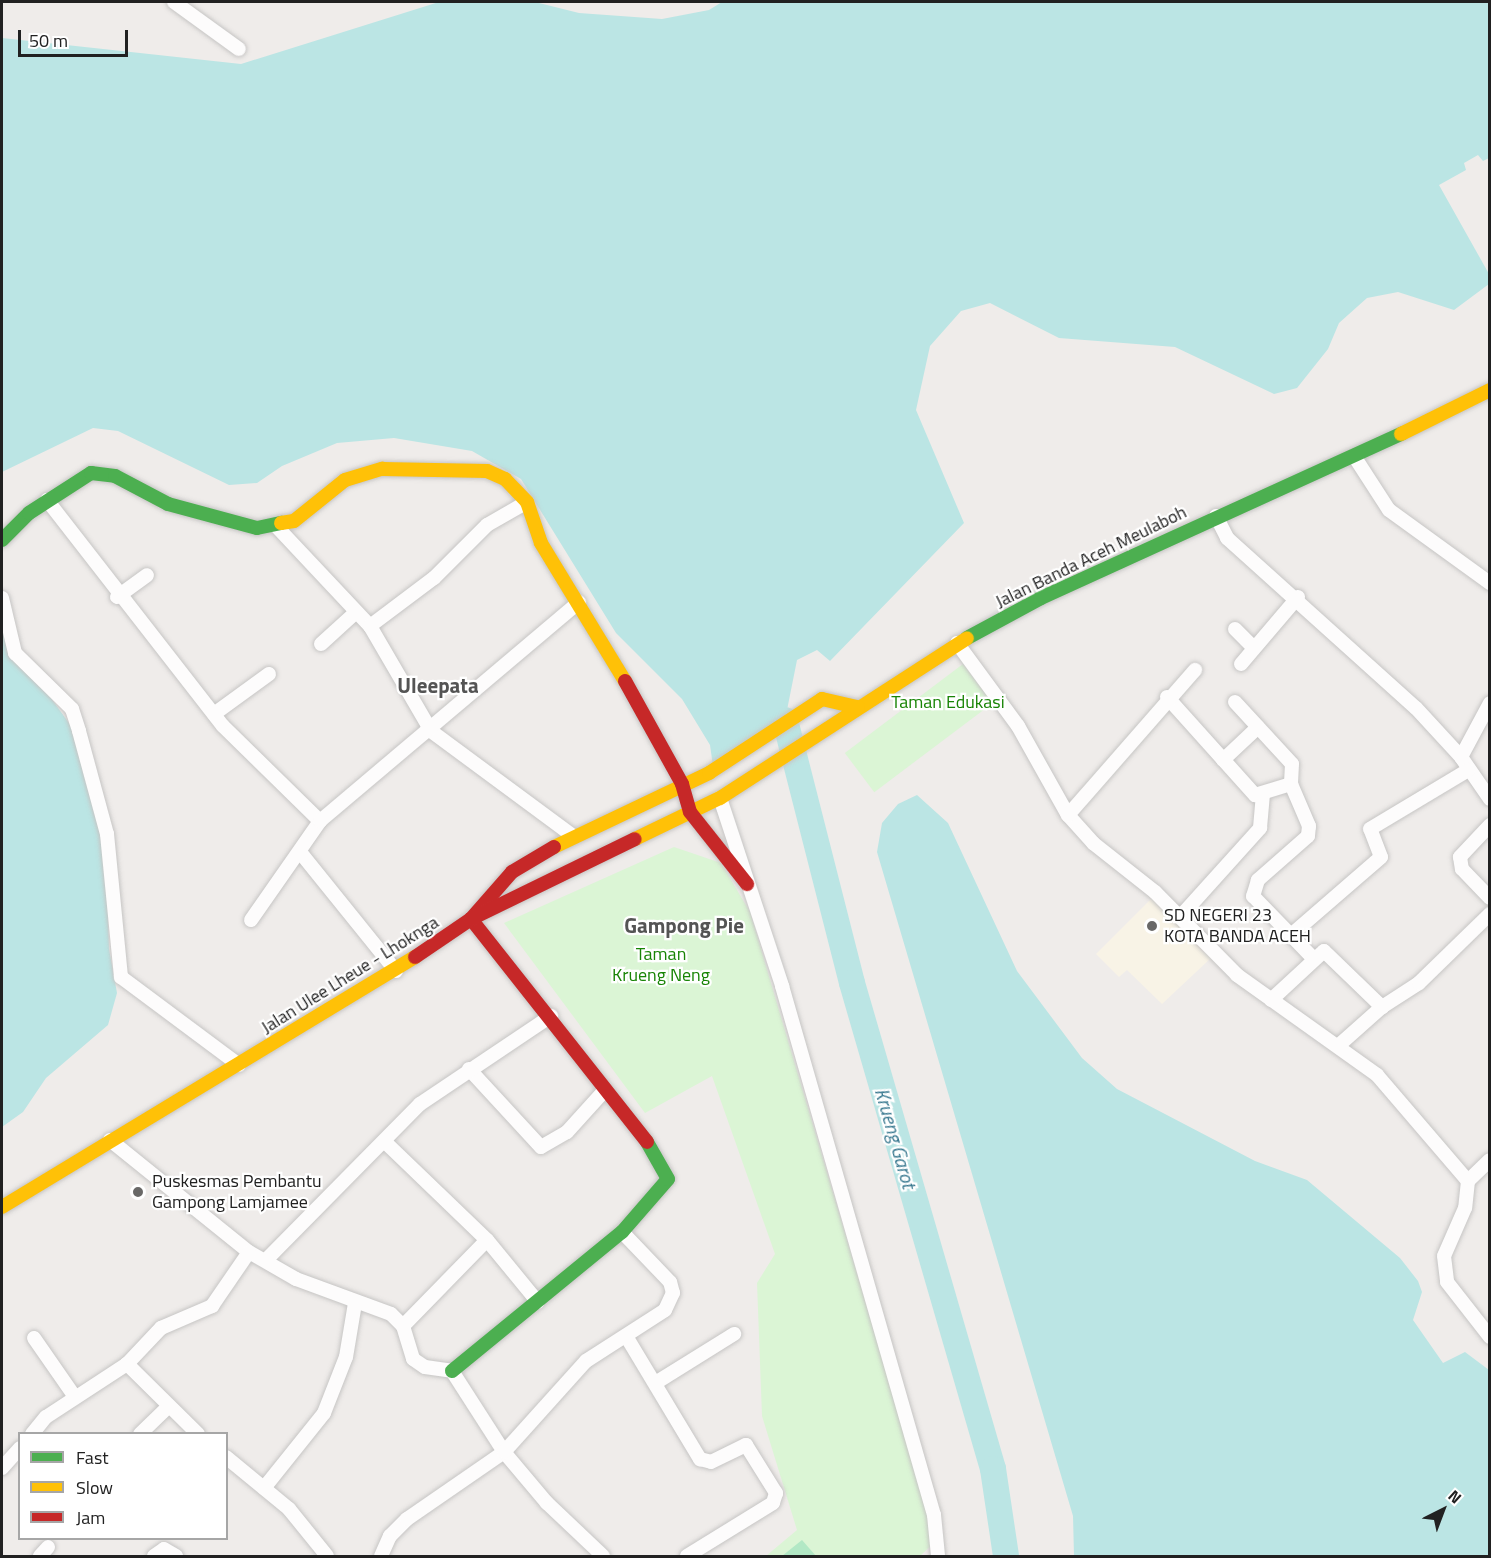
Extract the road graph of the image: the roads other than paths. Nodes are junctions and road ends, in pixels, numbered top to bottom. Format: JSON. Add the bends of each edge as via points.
{"nodes":[{"id":1,"x":174,"y":2,"type":"edge"},
{"id":2,"x":239,"y":49,"type":"dead end"},
{"id":3,"x":1490,"y":390,"type":"edge"},
{"id":4,"x":1354,"y":456,"type":"junction"},
{"id":5,"x":47,"y":500,"type":"junction"},
{"id":6,"x":527,"y":502,"type":"junction"},
{"id":7,"x":1216,"y":516,"type":"junction"},
{"id":8,"x":277,"y":527,"type":"junction"},
{"id":9,"x":2,"y":540,"type":"edge"},
{"id":10,"x":147,"y":575,"type":"dead end"},
{"id":11,"x":1490,"y":583,"type":"edge"},
{"id":12,"x":117,"y":597,"type":"junction"},
{"id":13,"x":1298,"y":597,"type":"junction"},
{"id":14,"x":2,"y":598,"type":"edge"},
{"id":15,"x":579,"y":602,"type":"junction"},
{"id":16,"x":356,"y":612,"type":"junction"},
{"id":17,"x":370,"y":626,"type":"junction"},
{"id":18,"x":1235,"y":629,"type":"dead end"},
{"id":19,"x":957,"y":643,"type":"junction"},
{"id":20,"x":321,"y":644,"type":"dead end"},
{"id":21,"x":1253,"y":647,"type":"junction"},
{"id":22,"x":1241,"y":664,"type":"dead end"},
{"id":23,"x":1195,"y":670,"type":"dead end"},
{"id":24,"x":269,"y":674,"type":"dead end"},
{"id":25,"x":1167,"y":697,"type":"junction"},
{"id":26,"x":1235,"y":702,"type":"dead end"},
{"id":27,"x":1490,"y":703,"type":"edge"},
{"id":28,"x":858,"y":707,"type":"junction"},
{"id":29,"x":214,"y":714,"type":"junction"},
{"id":30,"x":1258,"y":727,"type":"junction"},
{"id":31,"x":431,"y":730,"type":"junction"},
{"id":32,"x":1461,"y":757,"type":"junction"},
{"id":33,"x":1223,"y":760,"type":"junction"},
{"id":34,"x":1468,"y":770,"type":"junction"},
{"id":35,"x":682,"y":784,"type":"junction"},
{"id":36,"x":1291,"y":784,"type":"junction"},
{"id":37,"x":724,"y":796,"type":"junction"},
{"id":38,"x":1263,"y":796,"type":"junction"},
{"id":39,"x":1490,"y":799,"type":"edge"},
{"id":40,"x":690,"y":812,"type":"junction"},
{"id":41,"x":1068,"y":815,"type":"junction"},
{"id":42,"x":320,"y":821,"type":"junction"},
{"id":43,"x":1490,"y":825,"type":"edge"},
{"id":44,"x":573,"y":836,"type":"junction"},
{"id":45,"x":300,"y":852,"type":"junction"},
{"id":46,"x":747,"y":884,"type":"junction"},
{"id":47,"x":1490,"y":898,"type":"edge"},
{"id":48,"x":1490,"y":914,"type":"edge"},
{"id":49,"x":1180,"y":917,"type":"junction"},
{"id":50,"x":471,"y":919,"type":"junction"},
{"id":51,"x":252,"y":920,"type":"dead end"},
{"id":52,"x":1291,"y":935,"type":"junction"},
{"id":53,"x":1313,"y":958,"type":"junction"},
{"id":54,"x":396,"y":971,"type":"junction"},
{"id":55,"x":1271,"y":1000,"type":"junction"},
{"id":56,"x":1382,"y":1007,"type":"junction"},
{"id":57,"x":551,"y":1016,"type":"junction"},
{"id":58,"x":1338,"y":1046,"type":"junction"},
{"id":59,"x":239,"y":1065,"type":"junction"},
{"id":60,"x":469,"y":1069,"type":"junction"},
{"id":61,"x":606,"y":1090,"type":"junction"},
{"id":62,"x":110,"y":1140,"type":"junction"},
{"id":63,"x":384,"y":1141,"type":"junction"},
{"id":64,"x":1490,"y":1160,"type":"edge"},
{"id":65,"x":1468,"y":1181,"type":"junction"},
{"id":66,"x":2,"y":1207,"type":"edge"},
{"id":67,"x":622,"y":1232,"type":"junction"},
{"id":68,"x":487,"y":1240,"type":"junction"},
{"id":69,"x":249,"y":1252,"type":"junction"},
{"id":70,"x":266,"y":1260,"type":"junction"},
{"id":71,"x":538,"y":1302,"type":"junction"},
{"id":72,"x":356,"y":1303,"type":"junction"},
{"id":73,"x":403,"y":1326,"type":"junction"},
{"id":74,"x":734,"y":1334,"type":"dead end"},
{"id":75,"x":626,"y":1336,"type":"junction"},
{"id":76,"x":1490,"y":1337,"type":"edge"},
{"id":77,"x":34,"y":1338,"type":"dead end"},
{"id":78,"x":127,"y":1364,"type":"junction"},
{"id":79,"x":452,"y":1371,"type":"junction"},
{"id":80,"x":657,"y":1382,"type":"junction"},
{"id":81,"x":75,"y":1397,"type":"junction"},
{"id":82,"x":167,"y":1408,"type":"junction"},
{"id":83,"x":34,"y":1432,"type":"edge"},
{"id":84,"x":142,"y":1432,"type":"edge"},
{"id":85,"x":196,"y":1432,"type":"edge"},
{"id":86,"x":18,"y":1450,"type":"edge"},
{"id":87,"x":504,"y":1452,"type":"junction"},
{"id":88,"x":228,"y":1459,"type":"edge"},
{"id":89,"x":2,"y":1469,"type":"edge"},
{"id":90,"x":264,"y":1488,"type":"junction"},
{"id":91,"x":154,"y":1557,"type":"edge"},
{"id":92,"x":176,"y":1557,"type":"edge"},
{"id":93,"x":327,"y":1557,"type":"edge"},
{"id":94,"x":381,"y":1557,"type":"edge"},
{"id":95,"x":603,"y":1557,"type":"edge"},
{"id":96,"x":687,"y":1557,"type":"edge"},
{"id":97,"x":938,"y":1557,"type":"edge"}],
"edges":[{"from":1,"to":2,"type":"street"},
{"from":3,"to":4,"type":"main road","name":"Jalan Banda Aceh Meulaboh"},
{"from":4,"to":7,"type":"main road","name":"Jalan Banda Aceh Meulaboh"},
{"from":4,"to":11,"type":"street","via":[[1389,510]]},
{"from":5,"to":8,"type":"main road","via":[[94,473],[115,477],[168,504],[257,528]]},
{"from":5,"to":9,"type":"main road"},
{"from":5,"to":12,"type":"street"},
{"from":6,"to":8,"type":"main road","via":[[505,479],[487,471],[382,469],[345,480],[294,521]]},
{"from":6,"to":15,"type":"main road","via":[[541,543]]},
{"from":6,"to":17,"type":"street","via":[[487,525],[434,578]]},
{"from":7,"to":13,"type":"street","via":[[1227,538]]},
{"from":7,"to":19,"type":"main road","name":"Jalan Banda Aceh Meulaboh"},
{"from":8,"to":16,"type":"street"},
{"from":10,"to":12,"type":"street"},
{"from":12,"to":29,"type":"street"},
{"from":13,"to":21,"type":"street"},
{"from":13,"to":32,"type":"street","via":[[1380,672]]},
{"from":14,"to":59,"type":"street","via":[[15,653],[72,709],[76,720],[107,834],[121,977]]},
{"from":15,"to":31,"type":"street"},
{"from":15,"to":35,"type":"main road"},
{"from":16,"to":17,"type":"street"},
{"from":16,"to":20,"type":"street"},
{"from":17,"to":31,"type":"street"},
{"from":18,"to":21,"type":"street"},
{"from":19,"to":28,"type":"main road","name":"Jalan Banda Aceh Meulaboh"},
{"from":19,"to":41,"type":"street","via":[[1018,726]]},
{"from":21,"to":22,"type":"street"},
{"from":23,"to":25,"type":"street"},
{"from":24,"to":29,"type":"street"},
{"from":25,"to":33,"type":"street"},
{"from":25,"to":41,"type":"street"},
{"from":26,"to":30,"type":"street"},
{"from":27,"to":32,"type":"street"},
{"from":28,"to":35,"type":"main road","via":[[832,697],[709,773]]},
{"from":28,"to":37,"type":"main road","name":"Jalan Banda Aceh Meulaboh"},
{"from":29,"to":42,"type":"street"},
{"from":30,"to":33,"type":"street"},
{"from":30,"to":36,"type":"street","via":[[1292,764]]},
{"from":31,"to":42,"type":"street"},
{"from":31,"to":44,"type":"street"},
{"from":32,"to":34,"type":"street"},
{"from":33,"to":38,"type":"street","via":[[1249,790]]},
{"from":34,"to":39,"type":"street"},
{"from":34,"to":52,"type":"street","via":[[1370,829],[1381,857]]},
{"from":35,"to":40,"type":"main road"},
{"from":35,"to":44,"type":"main road"},
{"from":36,"to":38,"type":"street"},
{"from":36,"to":52,"type":"street","via":[[1308,836],[1253,889],[1253,896]]},
{"from":37,"to":40,"type":"main road","name":"Jalan Ulee Lheue - Lhoknga"},
{"from":37,"to":46,"type":"street","via":[[740,845]]},
{"from":38,"to":49,"type":"street","via":[[1260,828]]},
{"from":40,"to":46,"type":"main road"},
{"from":40,"to":50,"type":"main road","name":"Jalan Ulee Lheue - Lhoknga"},
{"from":41,"to":49,"type":"street"},
{"from":42,"to":45,"type":"street"},
{"from":43,"to":47,"type":"street","via":[[1460,857],[1462,870]]},
{"from":44,"to":50,"type":"main road","via":[[496,885]]},
{"from":45,"to":51,"type":"street"},
{"from":45,"to":54,"type":"street"},
{"from":46,"to":97,"type":"street","via":[[782,986],[931,1504]]},
{"from":48,"to":56,"type":"street","via":[[1419,983]]},
{"from":49,"to":55,"type":"street"},
{"from":50,"to":54,"type":"main road","name":"Jalan Ulee Lheue - Lhoknga"},
{"from":50,"to":57,"type":"main road"},
{"from":52,"to":53,"type":"street"},
{"from":53,"to":55,"type":"street"},
{"from":53,"to":56,"type":"street","via":[[1324,951],[1333,955]]},
{"from":54,"to":59,"type":"main road","name":"Jalan Ulee Lheue - Lhoknga"},
{"from":55,"to":58,"type":"street"},
{"from":56,"to":58,"type":"street"},
{"from":57,"to":60,"type":"street"},
{"from":57,"to":61,"type":"main road"},
{"from":58,"to":65,"type":"street","via":[[1377,1076]]},
{"from":59,"to":62,"type":"main road","name":"Jalan Ulee Lheue - Lhoknga"},
{"from":60,"to":61,"type":"street","via":[[541,1147],[567,1132]]},
{"from":60,"to":63,"type":"street","via":[[420,1104]]},
{"from":61,"to":67,"type":"main road","via":[[667,1169],[668,1179]]},
{"from":62,"to":66,"type":"main road","name":"Jalan Ulee Lheue - Lhoknga"},
{"from":62,"to":69,"type":"street"},
{"from":63,"to":68,"type":"street"},
{"from":63,"to":70,"type":"street"},
{"from":64,"to":65,"type":"street"},
{"from":65,"to":76,"type":"street","via":[[1465,1208],[1444,1256],[1447,1282]]},
{"from":67,"to":71,"type":"main road"},
{"from":67,"to":75,"type":"street","via":[[662,1270],[673,1293],[665,1310]]},
{"from":68,"to":71,"type":"street"},
{"from":68,"to":73,"type":"street"},
{"from":69,"to":70,"type":"street"},
{"from":69,"to":78,"type":"street","via":[[212,1306],[161,1328]]},
{"from":70,"to":72,"type":"street","via":[[296,1280]]},
{"from":71,"to":79,"type":"main road"},
{"from":72,"to":73,"type":"street","via":[[381,1307]]},
{"from":72,"to":90,"type":"street","via":[[346,1357],[324,1413]]},
{"from":73,"to":79,"type":"street","via":[[418,1364]]},
{"from":74,"to":80,"type":"street"},
{"from":75,"to":80,"type":"street"},
{"from":75,"to":87,"type":"street","via":[[586,1360]]},
{"from":77,"to":81,"type":"street"},
{"from":78,"to":81,"type":"street"},
{"from":78,"to":82,"type":"street"},
{"from":79,"to":87,"type":"street"},
{"from":80,"to":96,"type":"street","via":[[700,1460],[711,1462],[746,1445],[776,1493],[773,1503]]},
{"from":81,"to":83,"type":"street"},
{"from":82,"to":84,"type":"street"},
{"from":82,"to":85,"type":"street"},
{"from":86,"to":89,"type":"street"},
{"from":87,"to":94,"type":"street","via":[[407,1519]]},
{"from":87,"to":95,"type":"street","via":[[547,1503]]},
{"from":88,"to":90,"type":"street"},
{"from":90,"to":93,"type":"street"},
{"from":91,"to":92,"type":"street","via":[[164,1549]]}]}
